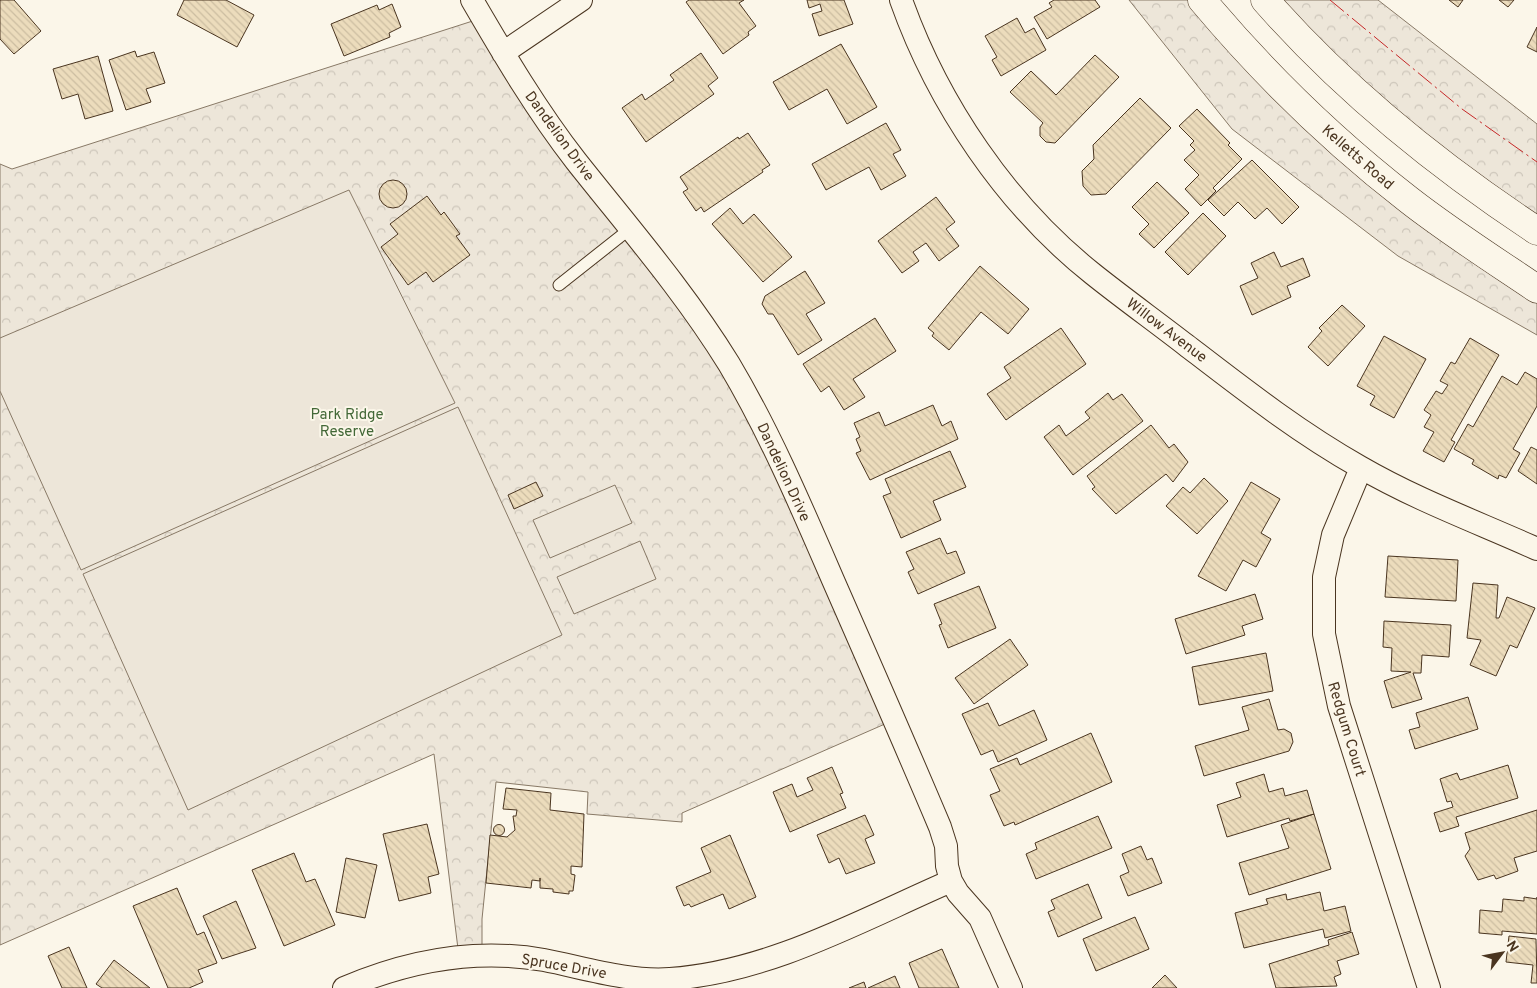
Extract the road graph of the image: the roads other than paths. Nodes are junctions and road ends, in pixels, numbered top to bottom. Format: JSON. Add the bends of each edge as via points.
{"nodes":[{"id":1,"x":472,"y":0,"type":"edge"},
{"id":2,"x":580,"y":0,"type":"edge"},
{"id":3,"x":901,"y":0,"type":"edge"},
{"id":4,"x":1202,"y":0,"type":"edge"},
{"id":5,"x":1265,"y":0,"type":"edge"},
{"id":6,"x":503,"y":53,"type":"junction"},
{"id":7,"x":631,"y":228,"type":"junction"},
{"id":8,"x":1537,"y":231,"type":"edge"},
{"id":9,"x":559,"y":285,"type":"dead end"},
{"id":10,"x":1537,"y":289,"type":"edge"},
{"id":11,"x":1361,"y":468,"type":"junction"},
{"id":12,"x":1537,"y":549,"type":"edge"},
{"id":13,"x":951,"y":881,"type":"junction"},
{"id":14,"x":669,"y":984,"type":"edge"},
{"id":15,"x":344,"y":988,"type":"edge"},
{"id":16,"x":1010,"y":988,"type":"edge"},
{"id":17,"x":1429,"y":988,"type":"edge"}],
"edges":[{"from":1,"to":6,"type":"street","name":"Dandelion Drive"},
{"from":2,"to":6,"type":"street"},
{"from":3,"to":11,"type":"street","name":"Willow Avenue","via":[[933,75],[972,139],[1020,202],[1055,240],[1092,274],[1236,383],[1309,436]]},
{"from":4,"to":10,"type":"main road","name":"Kelletts Road","via":[[1247,52],[1346,149],[1429,215]]},
{"from":5,"to":8,"type":"main road","via":[[1315,53],[1389,122],[1480,193]]},
{"from":6,"to":7,"type":"street","name":"Dandelion Drive","via":[[575,160]]},
{"from":7,"to":9,"type":"lane"},
{"from":7,"to":13,"type":"street","name":"Dandelion Drive","via":[[701,321],[767,431],[940,827]]},
{"from":11,"to":12,"type":"street","name":"Willow Avenue","via":[[1446,511]]},
{"from":11,"to":17,"type":"street","name":"Redgum Court","via":[[1333,535],[1324,577],[1324,634],[1339,706]]},
{"from":13,"to":14,"type":"street","name":"Spruce Drive","via":[[762,961]]},
{"from":13,"to":16,"type":"street","name":"Dandelion Drive","via":[[980,918]]},
{"from":14,"to":15,"type":"street","name":"Spruce Drive","via":[[533,959],[477,956],[419,963]]}]}
